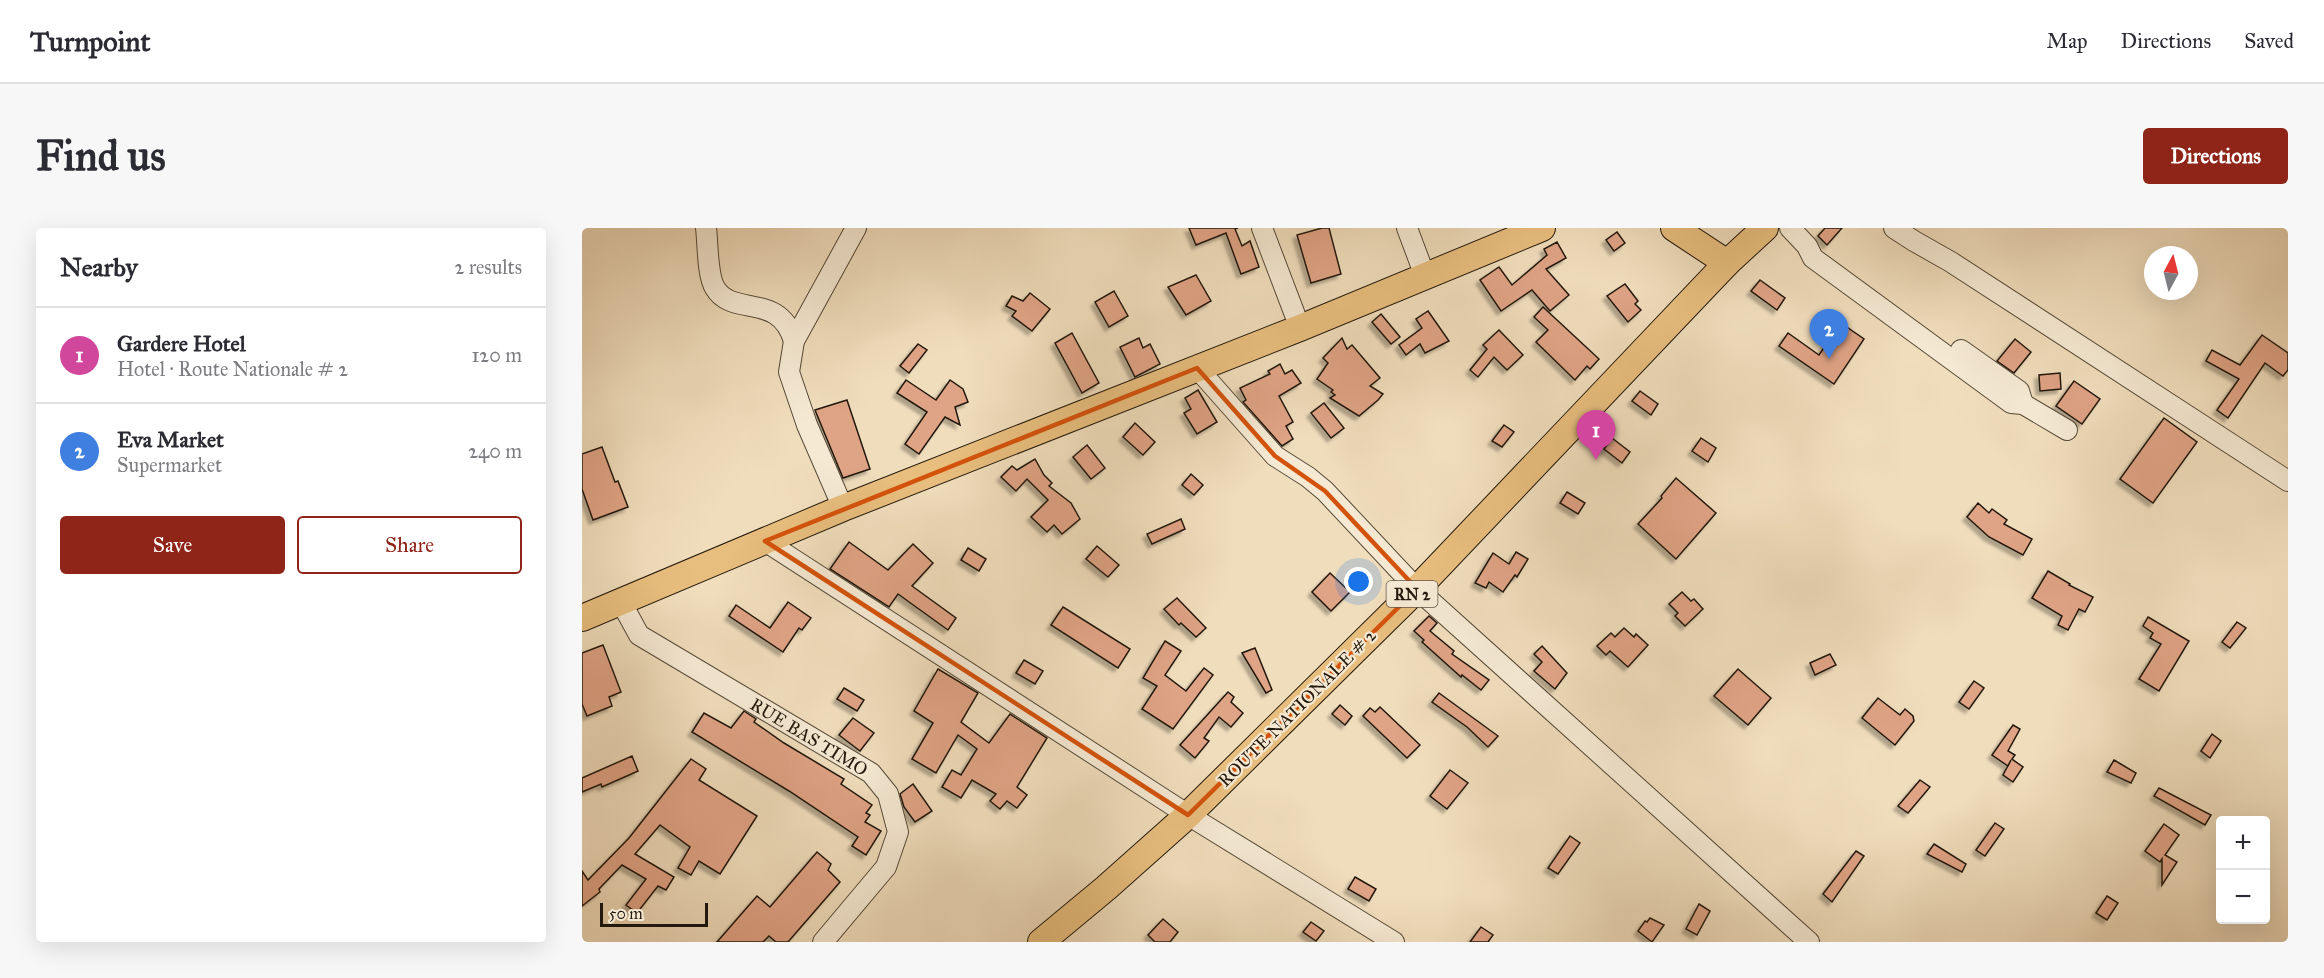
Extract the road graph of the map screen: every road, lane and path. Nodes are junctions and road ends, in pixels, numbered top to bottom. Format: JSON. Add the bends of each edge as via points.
{"nodes":[{"id":1,"x":706,"y":228,"type":"edge"},
{"id":2,"x":856,"y":228,"type":"edge"},
{"id":3,"x":1262,"y":228,"type":"edge"},
{"id":4,"x":1407,"y":228,"type":"edge"},
{"id":5,"x":1542,"y":228,"type":"edge"},
{"id":6,"x":1674,"y":228,"type":"edge"},
{"id":7,"x":1765,"y":228,"type":"edge"},
{"id":8,"x":1790,"y":228,"type":"edge"},
{"id":9,"x":1894,"y":228,"type":"edge"},
{"id":10,"x":1727,"y":263,"type":"junction"},
{"id":11,"x":1425,"y":276,"type":"junction"},
{"id":12,"x":1300,"y":328,"type":"junction"},
{"id":13,"x":794,"y":341,"type":"junction"},
{"id":14,"x":1197,"y":368,"type":"junction"},
{"id":15,"x":2067,"y":430,"type":"dead end"},
{"id":16,"x":2288,"y":481,"type":"edge"},
{"id":17,"x":843,"y":508,"type":"junction"},
{"id":18,"x":765,"y":541,"type":"junction"},
{"id":19,"x":1417,"y":589,"type":"junction"},
{"id":20,"x":621,"y":602,"type":"junction"},
{"id":21,"x":582,"y":618,"type":"edge"},
{"id":22,"x":1188,"y":815,"type":"junction"},
{"id":23,"x":823,"y":942,"type":"edge"},
{"id":24,"x":1041,"y":942,"type":"edge"},
{"id":25,"x":1394,"y":942,"type":"edge"},
{"id":26,"x":1809,"y":942,"type":"edge"}],
"edges":[{"from":1,"to":13,"type":"street","via":[[715,287],[730,300],[785,320]]},
{"from":2,"to":13,"type":"street"},
{"from":3,"to":12,"type":"street"},
{"from":4,"to":11,"type":"street"},
{"from":5,"to":11,"type":"main road"},
{"from":6,"to":10,"type":"main road"},
{"from":7,"to":10,"type":"main road","name":"ROUTE NATIONALE # 2","number":"RN 2"},
{"from":8,"to":15,"type":"street","via":[[1807,246],[1821,249],[2019,391],[2023,404]]},
{"from":9,"to":16,"type":"street"},
{"from":10,"to":19,"type":"main road","name":"ROUTE NATIONALE # 2","number":"RN 2"},
{"from":11,"to":12,"type":"main road"},
{"from":12,"to":14,"type":"main road"},
{"from":13,"to":17,"type":"street","via":[[789,372]]},
{"from":14,"to":17,"type":"main road"},
{"from":14,"to":19,"type":"street","via":[[1275,456],[1324,491]]},
{"from":17,"to":18,"type":"main road"},
{"from":18,"to":20,"type":"main road"},
{"from":18,"to":22,"type":"street"},
{"from":19,"to":22,"type":"main road","name":"ROUTE NATIONALE # 2","number":"RN 2"},
{"from":19,"to":26,"type":"street"},
{"from":20,"to":21,"type":"main road"},
{"from":20,"to":23,"type":"street","name":"RUE BAS TIMO","via":[[639,635],[871,773],[888,794],[898,832],[886,867]]},
{"from":22,"to":24,"type":"main road","name":"ROUTE NATIONALE # 2","number":"RN 2"},
{"from":22,"to":25,"type":"street"}]}
